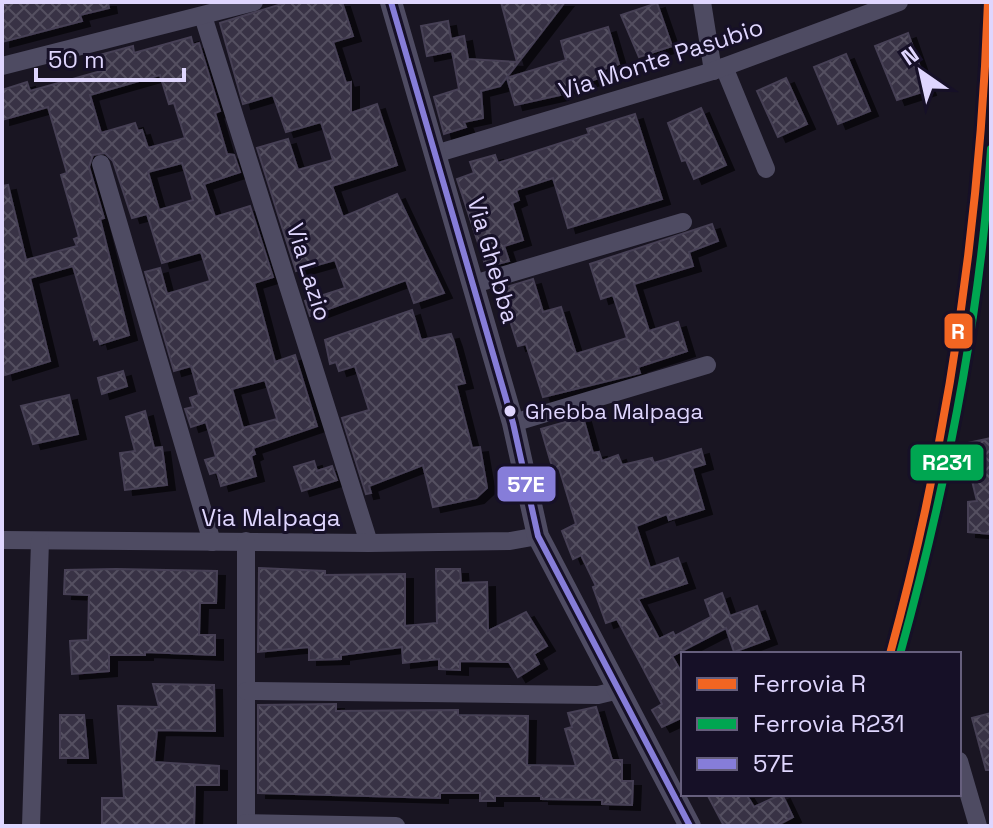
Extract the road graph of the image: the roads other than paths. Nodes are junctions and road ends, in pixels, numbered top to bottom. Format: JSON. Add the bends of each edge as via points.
{"nodes":[{"id":1,"x":254,"y":2,"type":"edge"},
{"id":2,"x":391,"y":2,"type":"edge"},
{"id":3,"x":702,"y":2,"type":"edge"},
{"id":4,"x":899,"y":2,"type":"edge"},
{"id":5,"x":203,"y":16,"type":"junction"},
{"id":6,"x":2,"y":66,"type":"edge"},
{"id":7,"x":718,"y":69,"type":"junction"},
{"id":8,"x":435,"y":154,"type":"junction"},
{"id":9,"x":101,"y":164,"type":"dead end"},
{"id":10,"x":766,"y":169,"type":"dead end"},
{"id":11,"x":683,"y":222,"type":"dead end"},
{"id":12,"x":474,"y":284,"type":"junction"},
{"id":13,"x":707,"y":365,"type":"dead end"},
{"id":14,"x":513,"y":423,"type":"junction"},
{"id":15,"x":538,"y":536,"type":"junction"},
{"id":16,"x":2,"y":540,"type":"edge"},
{"id":17,"x":40,"y":541,"type":"junction"},
{"id":18,"x":246,"y":541,"type":"junction"},
{"id":19,"x":212,"y":542,"type":"junction"},
{"id":20,"x":369,"y":543,"type":"junction"},
{"id":21,"x":619,"y":690,"type":"junction"},
{"id":22,"x":246,"y":691,"type":"junction"},
{"id":23,"x":961,"y":768,"type":"edge"},
{"id":24,"x":246,"y":824,"type":"edge"},
{"id":25,"x":31,"y":826,"type":"edge"},
{"id":26,"x":359,"y":826,"type":"edge"},
{"id":27,"x":396,"y":826,"type":"edge"},
{"id":28,"x":690,"y":826,"type":"edge"},
{"id":29,"x":978,"y":826,"type":"edge"}],
"edges":[{"from":1,"to":5,"type":"street"},
{"from":2,"to":8,"type":"street","name":"Via Ghebba"},
{"from":3,"to":7,"type":"street"},
{"from":4,"to":7,"type":"street","name":"Via Monte Pasubio"},
{"from":5,"to":6,"type":"street"},
{"from":5,"to":20,"type":"street","name":"Via Lazio"},
{"from":7,"to":8,"type":"street","name":"Via Monte Pasubio"},
{"from":7,"to":10,"type":"street"},
{"from":8,"to":12,"type":"street","name":"Via Ghebba"},
{"from":9,"to":19,"type":"street"},
{"from":11,"to":12,"type":"street"},
{"from":12,"to":14,"type":"street","name":"Via Ghebba"},
{"from":13,"to":14,"type":"street"},
{"from":14,"to":15,"type":"street","name":"Via Ghebba"},
{"from":15,"to":20,"type":"street","name":"Via Malpaga"},
{"from":15,"to":21,"type":"street","name":"Via Ghebba"},
{"from":16,"to":17,"type":"street","name":"Via Malpaga"},
{"from":17,"to":19,"type":"street","name":"Via Malpaga"},
{"from":17,"to":25,"type":"street"},
{"from":18,"to":19,"type":"street","name":"Via Malpaga"},
{"from":18,"to":20,"type":"street","name":"Via Malpaga"},
{"from":18,"to":22,"type":"street"},
{"from":21,"to":22,"type":"street","via":[[598,695]]},
{"from":21,"to":28,"type":"street","name":"Via Ghebba"},
{"from":22,"to":24,"type":"street"},
{"from":23,"to":29,"type":"street"},
{"from":24,"to":26,"type":"street"},
{"from":26,"to":27,"type":"street"}]}
